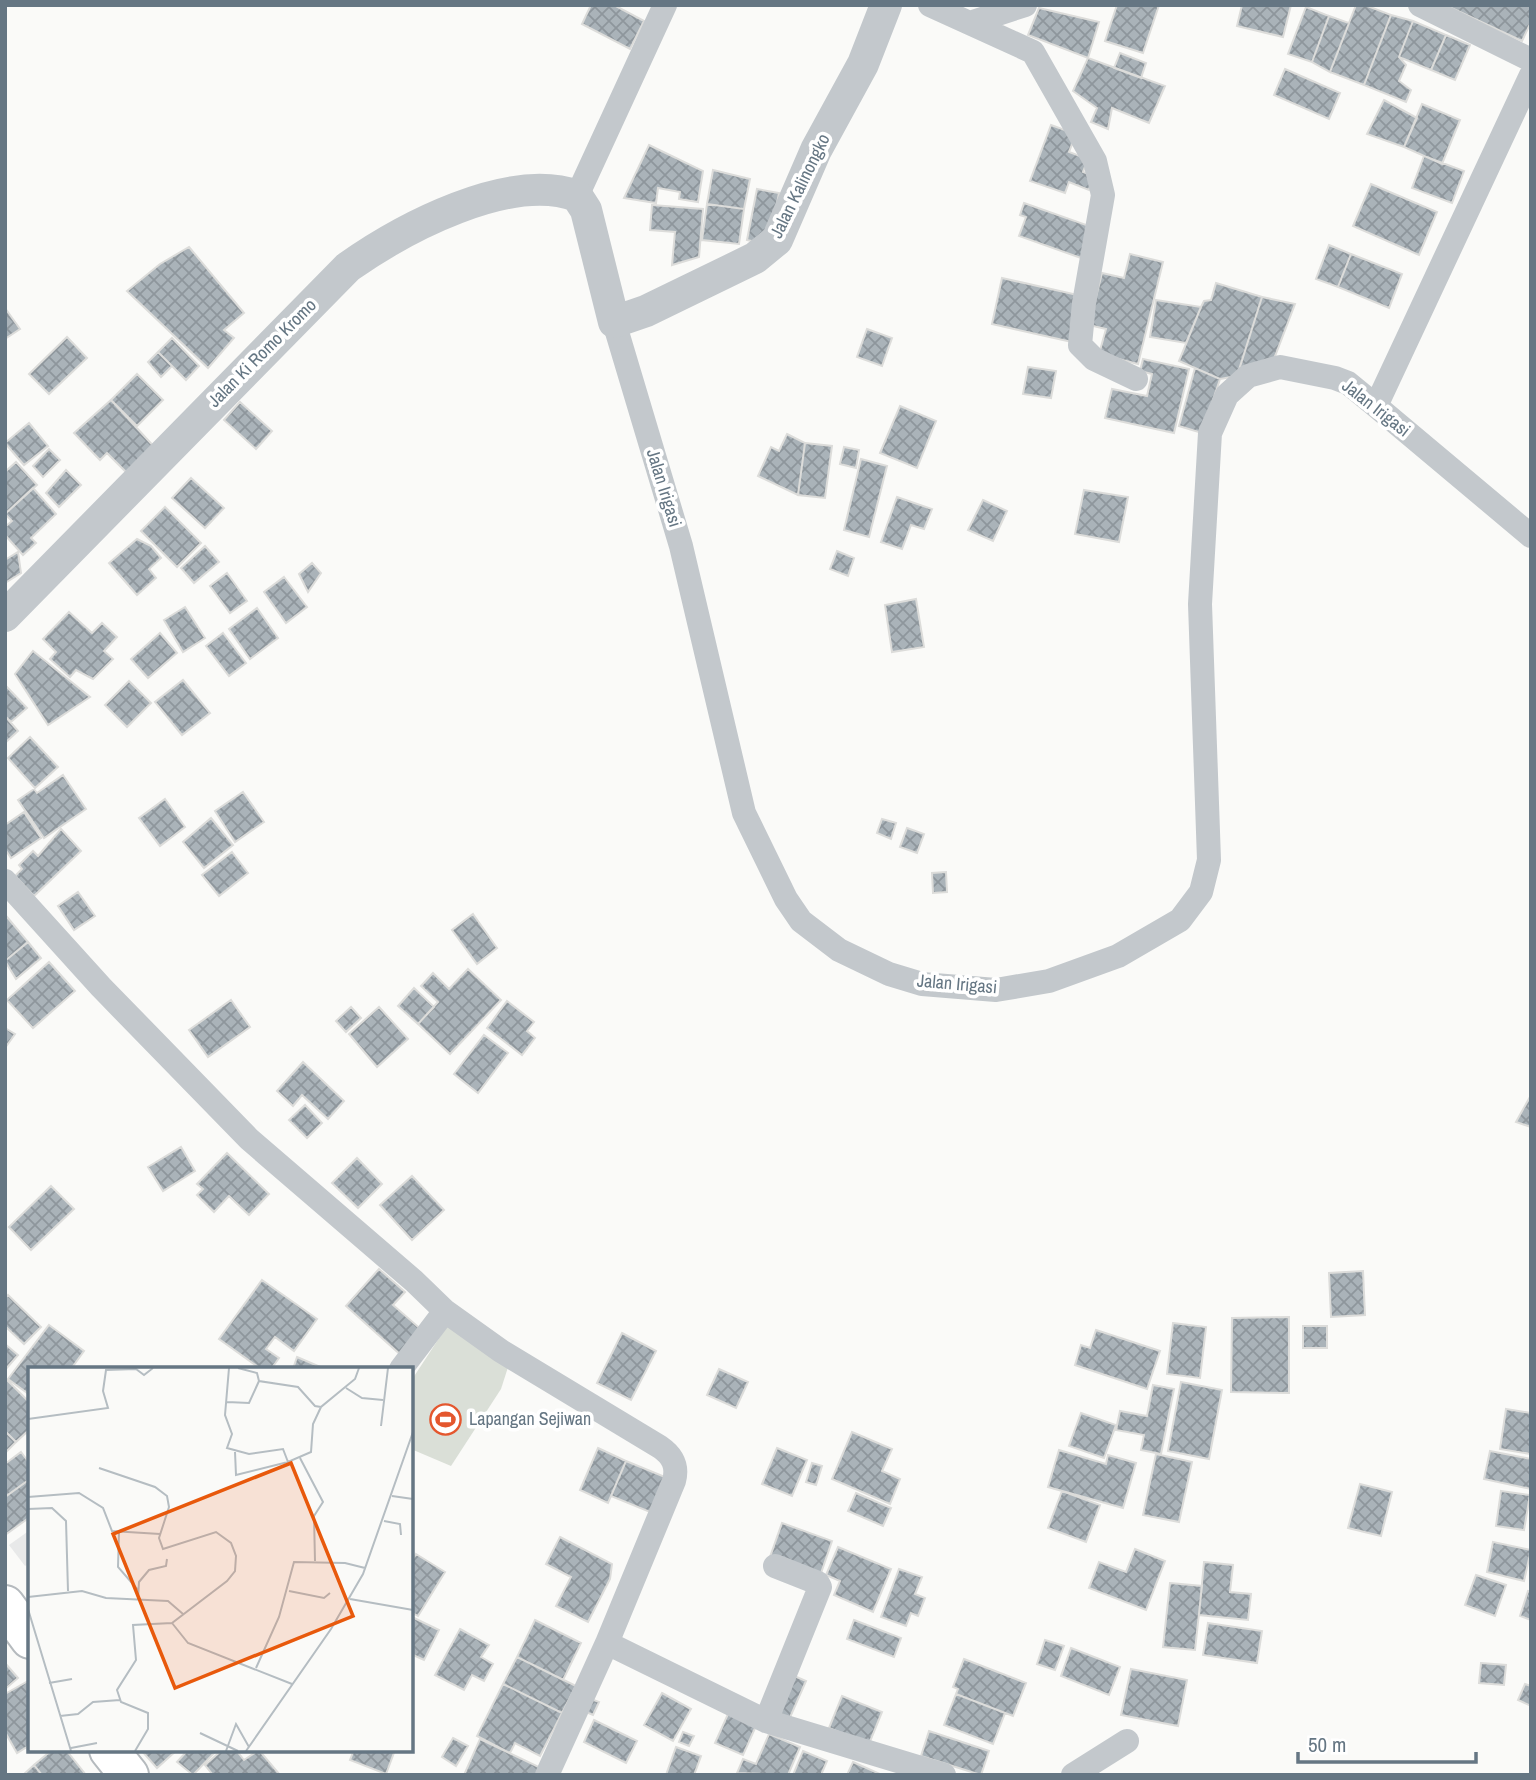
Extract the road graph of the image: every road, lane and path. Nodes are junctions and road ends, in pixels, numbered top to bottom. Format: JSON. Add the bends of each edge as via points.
{"nodes":[{"id":1,"x":665,"y":5,"type":"edge"},
{"id":2,"x":886,"y":5,"type":"edge"},
{"id":3,"x":930,"y":5,"type":"edge"},
{"id":4,"x":1025,"y":5,"type":"edge"},
{"id":5,"x":1420,"y":5,"type":"edge"},
{"id":6,"x":970,"y":23,"type":"junction"},
{"id":7,"x":1531,"y":60,"type":"edge"},
{"id":8,"x":1531,"y":75,"type":"edge"},
{"id":9,"x":577,"y":196,"type":"junction"},
{"id":10,"x":614,"y":322,"type":"junction"},
{"id":11,"x":1136,"y":380,"type":"dead end"},
{"id":12,"x":1376,"y":406,"type":"junction"},
{"id":13,"x":1531,"y":536,"type":"edge"},
{"id":14,"x":5,"y":616,"type":"edge"},
{"id":15,"x":5,"y":881,"type":"edge"},
{"id":16,"x":445,"y":1311,"type":"junction"},
{"id":17,"x":403,"y":1367,"type":"edge"},
{"id":18,"x":775,"y":1566,"type":"dead end"},
{"id":19,"x":5,"y":1605,"type":"edge"},
{"id":20,"x":28,"y":1636,"type":"edge"},
{"id":21,"x":607,"y":1643,"type":"junction"},
{"id":22,"x":766,"y":1721,"type":"junction"},
{"id":23,"x":1127,"y":1741,"type":"dead end"},
{"id":24,"x":111,"y":1752,"type":"edge"},
{"id":25,"x":129,"y":1775,"type":"edge"},
{"id":26,"x":547,"y":1775,"type":"edge"},
{"id":27,"x":944,"y":1775,"type":"edge"},
{"id":28,"x":1073,"y":1775,"type":"edge"}],
"edges":[{"from":1,"to":9,"type":"street"},
{"from":2,"to":10,"type":"street","name":"Jalan Kalinongko","via":[[863,64],[816,150],[777,240],[755,258],[646,312]]},
{"from":3,"to":6,"type":"street"},
{"from":4,"to":6,"type":"street"},
{"from":5,"to":7,"type":"street"},
{"from":6,"to":11,"type":"street","via":[[1033,52],[1095,161],[1103,184],[1102,205],[1079,341],[1081,349],[1094,359]]},
{"from":8,"to":12,"type":"street"},
{"from":9,"to":10,"type":"street","name":"Jalan Irigasi","via":[[586,210]]},
{"from":9,"to":14,"type":"street","name":"Jalan Ki Romo Kromo","via":[[541,190],[473,204],[393,237],[348,267]]},
{"from":10,"to":12,"type":"street","name":"Jalan Irigasi","via":[[681,546],[744,813],[801,920],[858,961],[922,984],[996,990],[1049,981],[1118,956],[1180,920],[1201,892],[1209,860],[1200,604],[1210,433],[1219,408],[1240,380],[1280,368],[1348,383]]},
{"from":12,"to":13,"type":"street","name":"Jalan Irigasi"},
{"from":15,"to":16,"type":"street","via":[[248,1139]]},
{"from":16,"to":17,"type":"street"},
{"from":16,"to":21,"type":"street","via":[[501,1351],[660,1447],[674,1461],[674,1481]]},
{"from":18,"to":22,"type":"street","via":[[820,1587]]},
{"from":19,"to":20,"type":"main road"},
{"from":21,"to":22,"type":"street"},
{"from":21,"to":26,"type":"street"},
{"from":22,"to":27,"type":"street"},
{"from":23,"to":28,"type":"street"},
{"from":24,"to":25,"type":"main road"}]}
